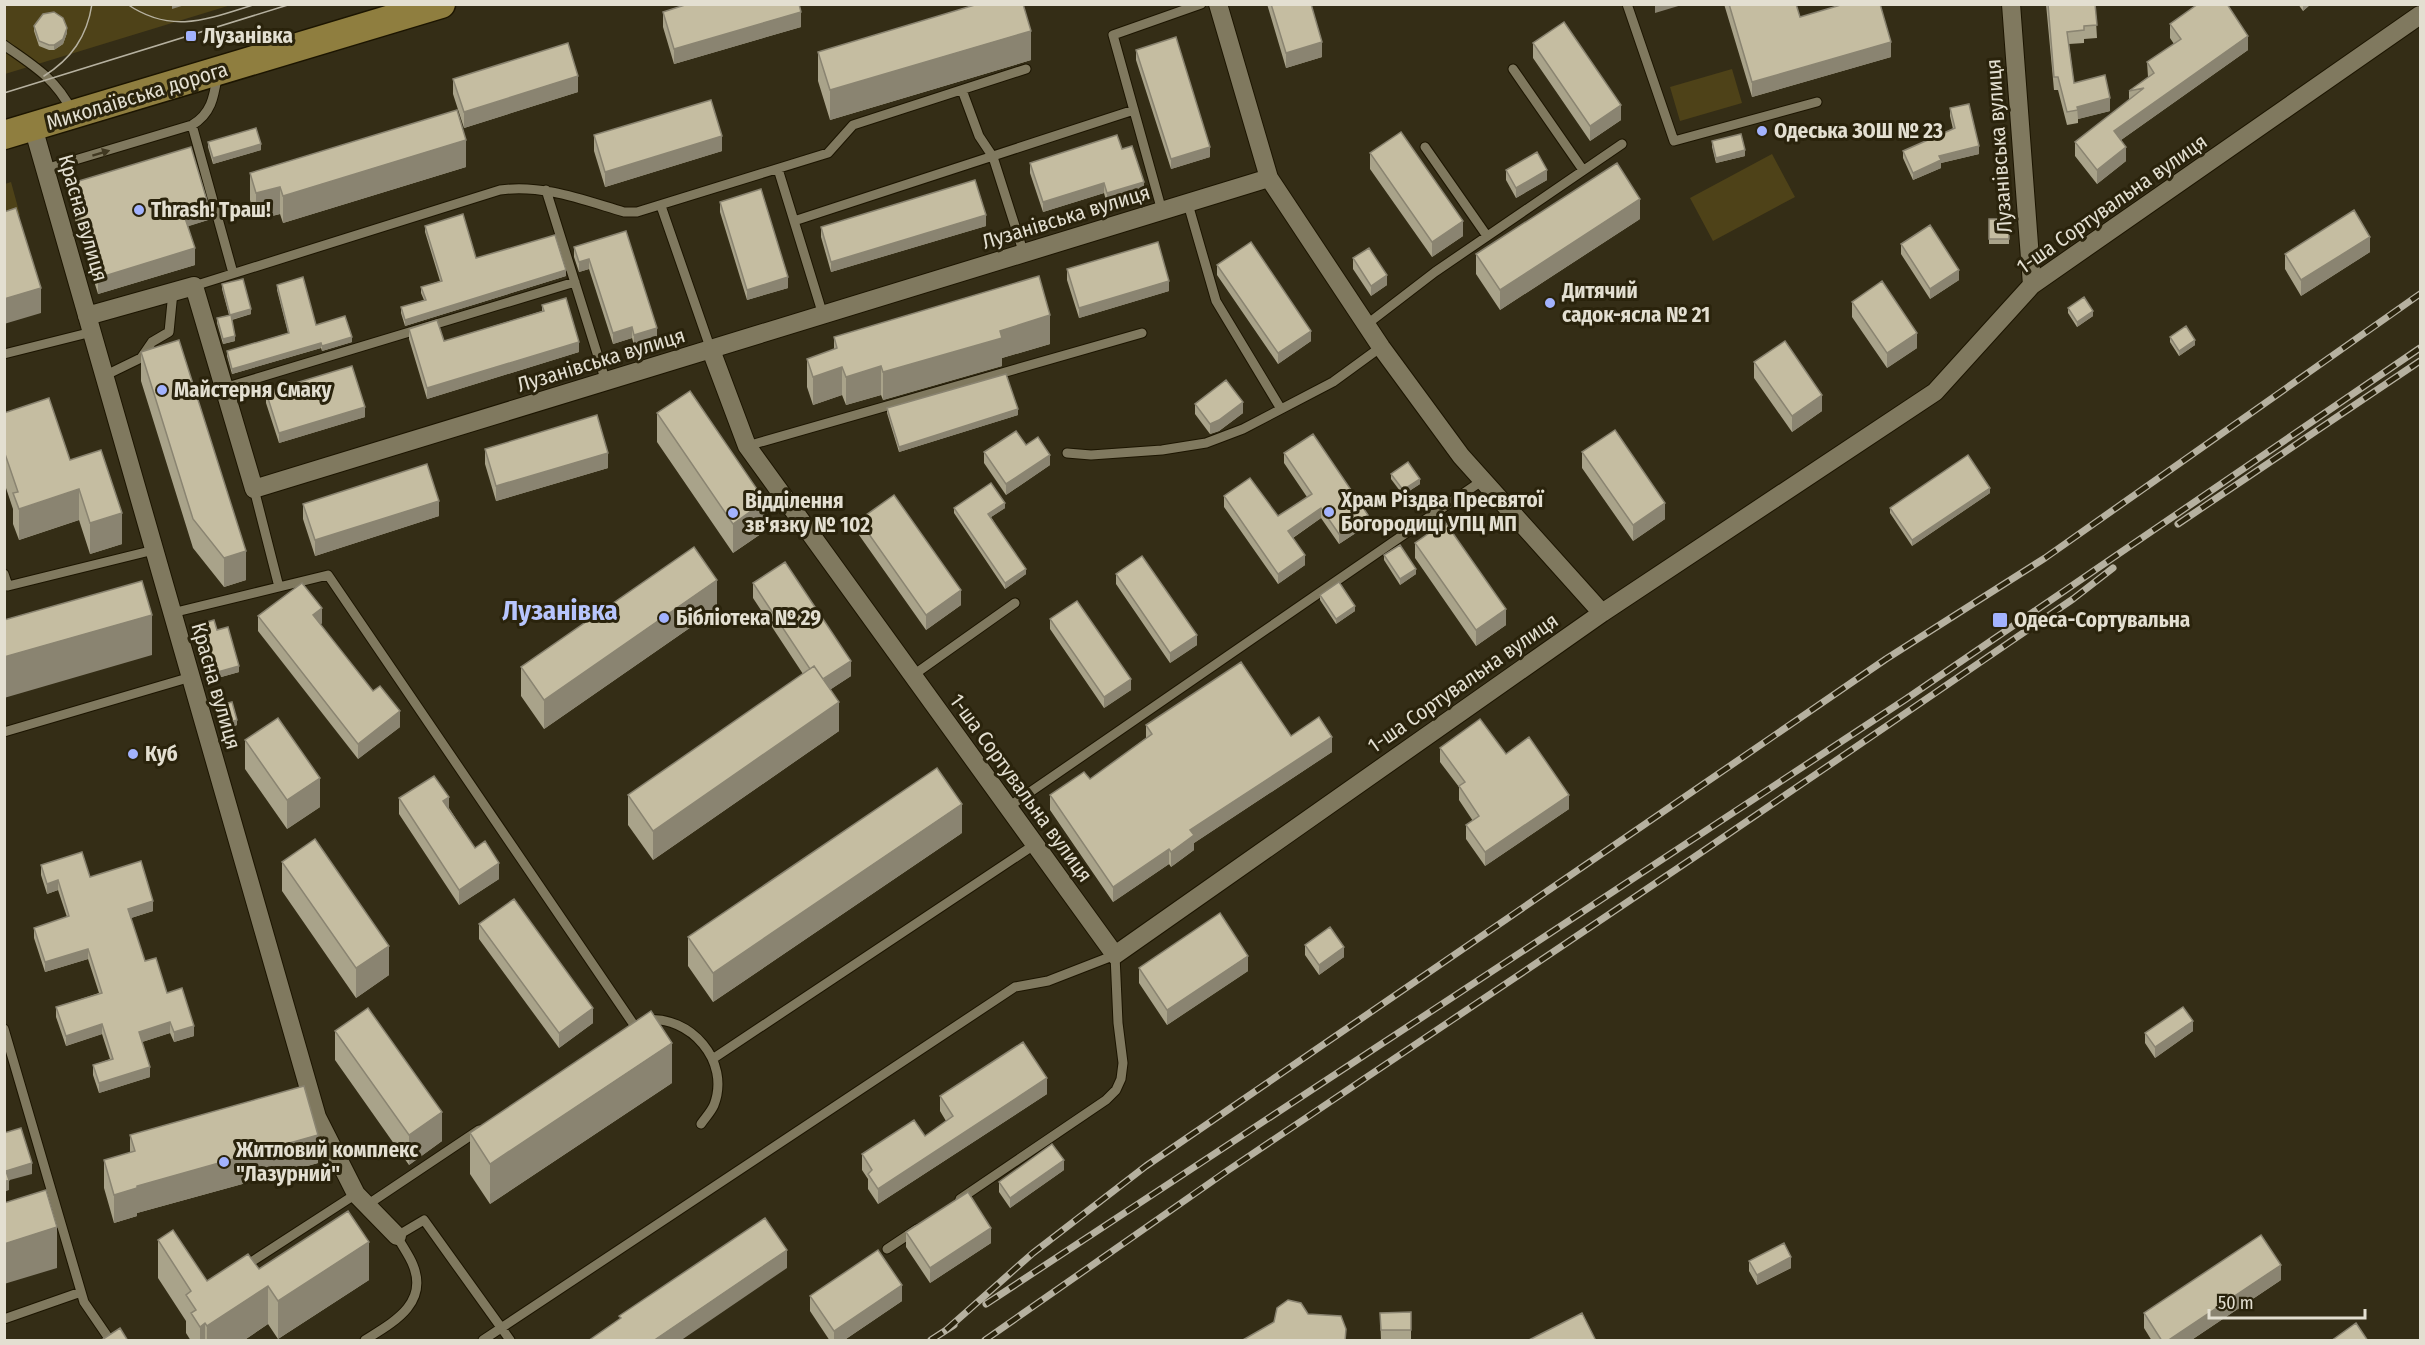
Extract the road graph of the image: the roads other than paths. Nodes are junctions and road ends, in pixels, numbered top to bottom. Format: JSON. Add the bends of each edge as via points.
{"nodes":[{"id":1,"x":441,"y":4,"type":"edge"},
{"id":2,"x":1201,"y":4,"type":"edge"},
{"id":3,"x":1218,"y":4,"type":"edge"},
{"id":4,"x":1627,"y":4,"type":"edge"},
{"id":5,"x":2011,"y":4,"type":"edge"},
{"id":6,"x":2421,"y":15,"type":"edge"},
{"id":7,"x":4,"y":45,"type":"edge"},
{"id":8,"x":1026,"y":69,"type":"dead end"},
{"id":9,"x":1513,"y":69,"type":"dead end"},
{"id":10,"x":218,"y":72,"type":"junction"},
{"id":11,"x":962,"y":90,"type":"junction"},
{"id":12,"x":1817,"y":102,"type":"dead end"},
{"id":13,"x":1134,"y":110,"type":"junction"},
{"id":14,"x":73,"y":114,"type":"junction"},
{"id":15,"x":192,"y":125,"type":"junction"},
{"id":16,"x":33,"y":127,"type":"junction"},
{"id":17,"x":4,"y":135,"type":"edge"},
{"id":18,"x":1622,"y":144,"type":"dead end"},
{"id":19,"x":1425,"y":147,"type":"dead end"},
{"id":20,"x":993,"y":158,"type":"junction"},
{"id":21,"x":778,"y":169,"type":"junction"},
{"id":22,"x":45,"y":170,"type":"junction"},
{"id":23,"x":1583,"y":170,"type":"junction"},
{"id":24,"x":1269,"y":178,"type":"junction"},
{"id":25,"x":546,"y":190,"type":"junction"},
{"id":26,"x":1188,"y":204,"type":"junction"},
{"id":27,"x":661,"y":206,"type":"junction"},
{"id":28,"x":1162,"y":211,"type":"junction"},
{"id":29,"x":794,"y":221,"type":"junction"},
{"id":30,"x":1487,"y":236,"type":"junction"},
{"id":31,"x":1024,"y":254,"type":"junction"},
{"id":32,"x":233,"y":273,"type":"junction"},
{"id":33,"x":575,"y":282,"type":"junction"},
{"id":34,"x":2032,"y":285,"type":"junction"},
{"id":35,"x":194,"y":286,"type":"junction"},
{"id":36,"x":173,"y":292,"type":"junction"},
{"id":37,"x":823,"y":315,"type":"junction"},
{"id":38,"x":89,"y":324,"type":"junction"},
{"id":39,"x":1366,"y":325,"type":"junction"},
{"id":40,"x":1142,"y":333,"type":"dead end"},
{"id":41,"x":1381,"y":347,"type":"junction"},
{"id":42,"x":711,"y":350,"type":"junction"},
{"id":43,"x":4,"y":354,"type":"edge"},
{"id":44,"x":104,"y":376,"type":"junction"},
{"id":45,"x":606,"y":382,"type":"junction"},
{"id":46,"x":224,"y":388,"type":"junction"},
{"id":47,"x":1281,"y":409,"type":"junction"},
{"id":48,"x":747,"y":446,"type":"junction"},
{"id":49,"x":1067,"y":453,"type":"dead end"},
{"id":50,"x":1483,"y":480,"type":"junction"},
{"id":51,"x":254,"y":489,"type":"junction"},
{"id":52,"x":154,"y":550,"type":"junction"},
{"id":53,"x":4,"y":574,"type":"edge"},
{"id":54,"x":279,"y":587,"type":"junction"},
{"id":55,"x":1016,"y":603,"type":"dead end"},
{"id":56,"x":172,"y":613,"type":"junction"},
{"id":57,"x":1602,"y":613,"type":"junction"},
{"id":58,"x":912,"y":676,"type":"junction"},
{"id":59,"x":190,"y":677,"type":"junction"},
{"id":60,"x":4,"y":732,"type":"edge"},
{"id":61,"x":1007,"y":808,"type":"junction"},
{"id":62,"x":1034,"y":845,"type":"junction"},
{"id":63,"x":1115,"y":955,"type":"junction"},
{"id":64,"x":634,"y":1025,"type":"junction"},
{"id":65,"x":4,"y":1029,"type":"edge"},
{"id":66,"x":624,"y":1032,"type":"edge"},
{"id":67,"x":714,"y":1058,"type":"junction"},
{"id":68,"x":700,"y":1124,"type":"dead end"},
{"id":69,"x":486,"y":1125,"type":"edge"},
{"id":70,"x":362,"y":1200,"type":"junction"},
{"id":71,"x":954,"y":1204,"type":"edge"},
{"id":72,"x":926,"y":1223,"type":"edge"},
{"id":73,"x":397,"y":1236,"type":"junction"},
{"id":74,"x":887,"y":1249,"type":"dead end"},
{"id":75,"x":240,"y":1269,"type":"edge"},
{"id":76,"x":81,"y":1292,"type":"junction"},
{"id":77,"x":4,"y":1319,"type":"edge"},
{"id":78,"x":501,"y":1328,"type":"junction"},
{"id":79,"x":106,"y":1339,"type":"edge"},
{"id":80,"x":365,"y":1341,"type":"edge"},
{"id":81,"x":483,"y":1341,"type":"edge"},
{"id":82,"x":510,"y":1341,"type":"edge"}],
"edges":[{"from":1,"to":10,"type":"main road","name":"Миколаївська дорога"},
{"from":2,"to":13,"type":"lane","via":[[1113,35]]},
{"from":3,"to":24,"type":"street"},
{"from":4,"to":12,"type":"lane","via":[[1674,141]]},
{"from":5,"to":34,"type":"street","name":"Лузанівська вулиця"},
{"from":6,"to":34,"type":"street","name":"1-ша Сортувальна вулиця"},
{"from":7,"to":14,"type":"lane","via":[[62,91]]},
{"from":8,"to":11,"type":"lane"},
{"from":9,"to":23,"type":"lane"},
{"from":10,"to":14,"type":"main road","name":"Миколаївська дорога"},
{"from":10,"to":15,"type":"lane","via":[[207,114]]},
{"from":11,"to":20,"type":"lane"},
{"from":11,"to":21,"type":"lane","via":[[853,125],[828,153]]},
{"from":13,"to":20,"type":"lane"},
{"from":13,"to":28,"type":"lane"},
{"from":14,"to":16,"type":"main road","name":"Миколаївська дорога"},
{"from":22,"to":15,"type":"lane","one_way":true},
{"from":15,"to":32,"type":"lane"},
{"from":16,"to":17,"type":"main road","name":"Миколаївська дорога"},
{"from":16,"to":22,"type":"street","name":"Красна вулиця"},
{"from":18,"to":23,"type":"lane"},
{"from":19,"to":30,"type":"lane"},
{"from":20,"to":29,"type":"lane"},
{"from":20,"to":31,"type":"lane"},
{"from":21,"to":27,"type":"lane"},
{"from":21,"to":29,"type":"lane"},
{"from":22,"to":38,"type":"street","name":"Красна вулиця"},
{"from":23,"to":30,"type":"lane"},
{"from":24,"to":26,"type":"street","name":"Лузанівська вулиця"},
{"from":24,"to":39,"type":"street"},
{"from":25,"to":27,"type":"lane","via":[[624,212]]},
{"from":25,"to":32,"type":"lane","via":[[500,190]]},
{"from":25,"to":33,"type":"lane"},
{"from":26,"to":28,"type":"street","name":"Лузанівська вулиця"},
{"from":26,"to":47,"type":"lane","via":[[1216,301]]},
{"from":27,"to":42,"type":"lane"},
{"from":28,"to":31,"type":"street","name":"Лузанівська вулиця"},
{"from":29,"to":37,"type":"lane"},
{"from":30,"to":39,"type":"lane"},
{"from":31,"to":37,"type":"street","name":"Лузанівська вулиця"},
{"from":32,"to":35,"type":"lane"},
{"from":33,"to":45,"type":"lane"},
{"from":33,"to":46,"type":"lane"},
{"from":34,"to":57,"type":"street","name":"1-ша Сортувальна вулиця","via":[[1935,392]]},
{"from":35,"to":36,"type":"street"},
{"from":35,"to":46,"type":"street"},
{"from":36,"to":38,"type":"street"},
{"from":36,"to":44,"type":"lane","via":[[169,332],[152,342],[141,358]]},
{"from":37,"to":42,"type":"street","name":"Лузанівська вулиця"},
{"from":38,"to":43,"type":"lane"},
{"from":38,"to":44,"type":"street","name":"Красна вулиця"},
{"from":39,"to":41,"type":"street"},
{"from":40,"to":48,"type":"lane"},
{"from":41,"to":47,"type":"lane","via":[[1334,382]]},
{"from":41,"to":50,"type":"street"},
{"from":42,"to":45,"type":"street","name":"Лузанівська вулиця"},
{"from":42,"to":48,"type":"street","name":"1-ша Сортувальна вулиця"},
{"from":44,"to":52,"type":"street","name":"Красна вулиця"},
{"from":45,"to":51,"type":"street","name":"Лузанівська вулиця"},
{"from":46,"to":51,"type":"street"},
{"from":47,"to":49,"type":"lane","via":[[1206,443],[1150,451]]},
{"from":48,"to":58,"type":"street","name":"1-ша Сортувальна вулиця"},
{"from":50,"to":57,"type":"street"},
{"from":50,"to":61,"type":"lane"},
{"from":51,"to":54,"type":"lane"},
{"from":52,"to":53,"type":"lane","via":[[8,586]]},
{"from":52,"to":56,"type":"street","name":"Красна вулиця"},
{"from":54,"to":56,"type":"lane"},
{"from":54,"to":64,"type":"lane","via":[[328,575]]},
{"from":55,"to":58,"type":"lane"},
{"from":56,"to":59,"type":"street","name":"Красна вулиця"},
{"from":57,"to":63,"type":"street","name":"1-ша Сортувальна вулиця"},
{"from":58,"to":61,"type":"street","name":"1-ша Сортувальна вулиця"},
{"from":59,"to":60,"type":"lane"},
{"from":59,"to":70,"type":"street","name":"Красна вулиця","via":[[317,1117]]},
{"from":61,"to":62,"type":"street","name":"1-ша Сортувальна вулиця"},
{"from":62,"to":63,"type":"street","name":"1-ша Сортувальна вулиця"},
{"from":62,"to":67,"type":"lane"},
{"from":63,"to":71,"type":"lane","via":[[1124,1063],[1116,1090]]},
{"from":63,"to":78,"type":"lane","via":[[1048,981],[1015,987]]},
{"from":64,"to":66,"type":"lane"},
{"from":64,"to":67,"type":"lane","via":[[660,1018],[681,1025]]},
{"from":65,"to":76,"type":"lane","via":[[46,1191]]},
{"from":67,"to":68,"type":"lane","via":[[719,1081],[714,1106]]},
{"from":69,"to":70,"type":"lane"},
{"from":70,"to":73,"type":"street","name":"Красна вулиця"},
{"from":70,"to":75,"type":"lane"},
{"from":72,"to":74,"type":"lane"},
{"from":73,"to":78,"type":"lane","via":[[424,1220]]},
{"from":73,"to":80,"type":"lane","via":[[414,1267],[417,1283],[413,1299],[404,1316]]},
{"from":76,"to":77,"type":"lane"},
{"from":76,"to":79,"type":"lane"},
{"from":78,"to":81,"type":"lane"},
{"from":78,"to":82,"type":"lane"}]}
